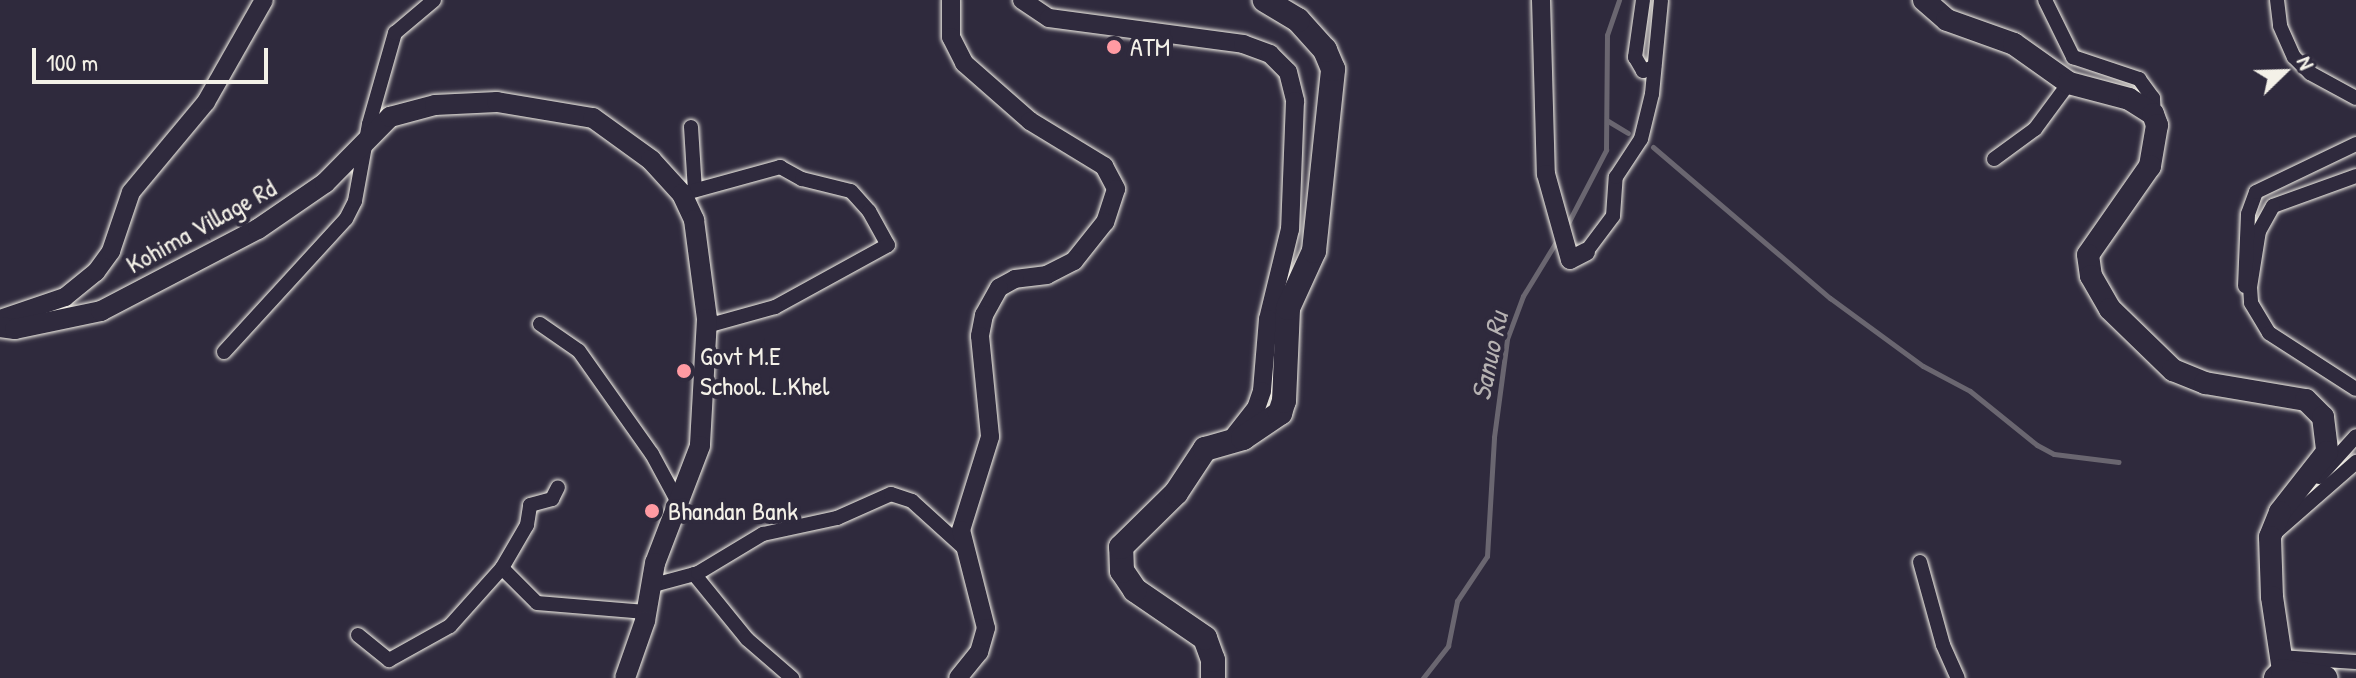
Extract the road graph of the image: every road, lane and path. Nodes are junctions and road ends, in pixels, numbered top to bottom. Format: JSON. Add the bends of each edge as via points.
{"nodes":[{"id":1,"x":264,"y":0,"type":"edge"},
{"id":2,"x":434,"y":0,"type":"edge"},
{"id":3,"x":951,"y":0,"type":"edge"},
{"id":4,"x":1022,"y":0,"type":"edge"},
{"id":5,"x":1265,"y":0,"type":"edge"},
{"id":6,"x":1541,"y":0,"type":"edge"},
{"id":7,"x":1643,"y":0,"type":"edge"},
{"id":8,"x":1661,"y":0,"type":"edge"},
{"id":9,"x":1924,"y":0,"type":"edge"},
{"id":10,"x":2045,"y":0,"type":"edge"},
{"id":11,"x":2277,"y":0,"type":"edge"},
{"id":12,"x":1654,"y":67,"type":"junction"},
{"id":13,"x":2069,"y":83,"type":"junction"},
{"id":14,"x":2356,"y":98,"type":"edge"},
{"id":15,"x":2154,"y":117,"type":"junction"},
{"id":16,"x":691,"y":127,"type":"dead end"},
{"id":17,"x":368,"y":136,"type":"junction"},
{"id":18,"x":2356,"y":144,"type":"edge"},
{"id":19,"x":1994,"y":159,"type":"dead end"},
{"id":20,"x":2356,"y":176,"type":"edge"},
{"id":21,"x":688,"y":192,"type":"junction"},
{"id":22,"x":1586,"y":252,"type":"joint"},
{"id":23,"x":2251,"y":303,"type":"junction"},
{"id":24,"x":0,"y":319,"type":"edge"},
{"id":25,"x":540,"y":324,"type":"dead end"},
{"id":26,"x":707,"y":326,"type":"junction"},
{"id":27,"x":0,"y":327,"type":"edge"},
{"id":28,"x":224,"y":352,"type":"dead end"},
{"id":29,"x":2356,"y":389,"type":"edge"},
{"id":30,"x":2356,"y":436,"type":"edge"},
{"id":31,"x":1226,"y":444,"type":"junction"},
{"id":32,"x":2356,"y":462,"type":"edge"},
{"id":33,"x":558,"y":487,"type":"dead end"},
{"id":34,"x":678,"y":502,"type":"junction"},
{"id":35,"x":2280,"y":512,"type":"junction"},
{"id":36,"x":2270,"y":537,"type":"junction"},
{"id":37,"x":968,"y":552,"type":"junction"},
{"id":38,"x":1920,"y":562,"type":"dead end"},
{"id":39,"x":502,"y":568,"type":"junction"},
{"id":40,"x":694,"y":574,"type":"junction"},
{"id":41,"x":650,"y":586,"type":"junction"},
{"id":42,"x":646,"y":612,"type":"junction"},
{"id":43,"x":358,"y":635,"type":"dead end"},
{"id":44,"x":2356,"y":662,"type":"edge"},
{"id":45,"x":2279,"y":669,"type":"edge"},
{"id":46,"x":625,"y":678,"type":"edge"},
{"id":47,"x":792,"y":678,"type":"edge"},
{"id":48,"x":958,"y":678,"type":"edge"},
{"id":49,"x":1213,"y":678,"type":"edge"},
{"id":50,"x":1958,"y":678,"type":"edge"},
{"id":51,"x":2325,"y":678,"type":"edge"}],
"edges":[{"from":1,"to":24,"type":"street","via":[[206,102],[131,192],[111,251],[96,272],[65,297]]},
{"from":2,"to":17,"type":"street","via":[[395,33]]},
{"from":3,"to":37,"type":"street","via":[[951,37],[964,63],[1030,121],[1104,166],[1116,189],[1105,222],[1074,261],[1047,275],[1015,279],[999,288],[984,315],[980,336],[990,437],[963,515]]},
{"from":4,"to":31,"type":"street","via":[[1049,18],[1243,44],[1270,54],[1288,72],[1295,101],[1290,229],[1268,319],[1262,391],[1248,421]]},
{"from":5,"to":31,"type":"highway","via":[[1298,20],[1325,50],[1334,90],[1314,251],[1288,308],[1284,401],[1280,413]]},
{"from":6,"to":22,"type":"street","via":[[1546,174],[1570,260]]},
{"from":7,"to":12,"type":"street","via":[[1635,57],[1643,71]]},
{"from":8,"to":12,"type":"street"},
{"from":9,"to":13,"type":"main road","via":[[1947,20],[1997,36]]},
{"from":10,"to":15,"type":"street","via":[[2073,57],[2139,79],[2153,98]]},
{"from":11,"to":14,"type":"street","via":[[2280,26],[2294,57],[2310,73]]},
{"from":12,"to":22,"type":"street","via":[[1641,139],[1616,177],[1613,216]]},
{"from":13,"to":15,"type":"main road","via":[[2129,99]]},
{"from":13,"to":19,"type":"street","via":[[2035,129]]},
{"from":15,"to":35,"type":"main road","via":[[2150,166],[2097,237],[2088,255],[2091,276],[2110,309],[2173,370],[2205,383],[2306,400],[2323,417],[2327,452]]},
{"from":16,"to":21,"type":"street"},
{"from":17,"to":21,"type":"main road","name":"Kohima Village Rd","via":[[390,117],[435,105],[497,102],[561,110],[593,118]]},
{"from":17,"to":27,"type":"main road","name":"Kohima Village Rd","via":[[325,183],[292,207],[101,311],[15,329]]},
{"from":17,"to":28,"type":"street","via":[[355,201],[346,219]]},
{"from":18,"to":23,"type":"street","via":[[2256,192],[2243,263]]},
{"from":20,"to":23,"type":"street","via":[[2283,199],[2266,214],[2259,231]]},
{"from":21,"to":26,"type":"main road","name":"Kohima Village Rd"},
{"from":21,"to":26,"type":"street","via":[[780,167],[802,179],[851,191],[888,245],[775,307]]},
{"from":23,"to":29,"type":"street","via":[[2269,333]]},
{"from":25,"to":34,"type":"street","via":[[579,351],[652,454]]},
{"from":26,"to":34,"type":"main road","name":"Kohima Village Rd","via":[[700,446]]},
{"from":30,"to":35,"type":"street"},
{"from":31,"to":49,"type":"highway","via":[[1205,449],[1194,459],[1176,493],[1121,547],[1122,571],[1135,590],[1205,638]]},
{"from":32,"to":36,"type":"street"},
{"from":33,"to":39,"type":"street","via":[[552,499],[530,505],[527,525]]},
{"from":34,"to":41,"type":"main road","name":"Kohima Village Rd"},
{"from":35,"to":36,"type":"main road"},
{"from":36,"to":45,"type":"main road"},
{"from":37,"to":40,"type":"street","via":[[912,501],[891,494],[837,518],[763,534]]},
{"from":37,"to":48,"type":"street","via":[[986,628],[979,652]]},
{"from":38,"to":50,"type":"street"},
{"from":39,"to":42,"type":"street","via":[[537,603]]},
{"from":39,"to":43,"type":"street","via":[[450,626],[395,657],[382,658]]},
{"from":40,"to":41,"type":"street"},
{"from":40,"to":47,"type":"street","via":[[739,630]]},
{"from":41,"to":42,"type":"main road","name":"Kohima Village Rd"},
{"from":42,"to":46,"type":"main road","name":"Kohima Village Rd"},
{"from":44,"to":45,"type":"street"},
{"from":45,"to":51,"type":"highway"}]}
